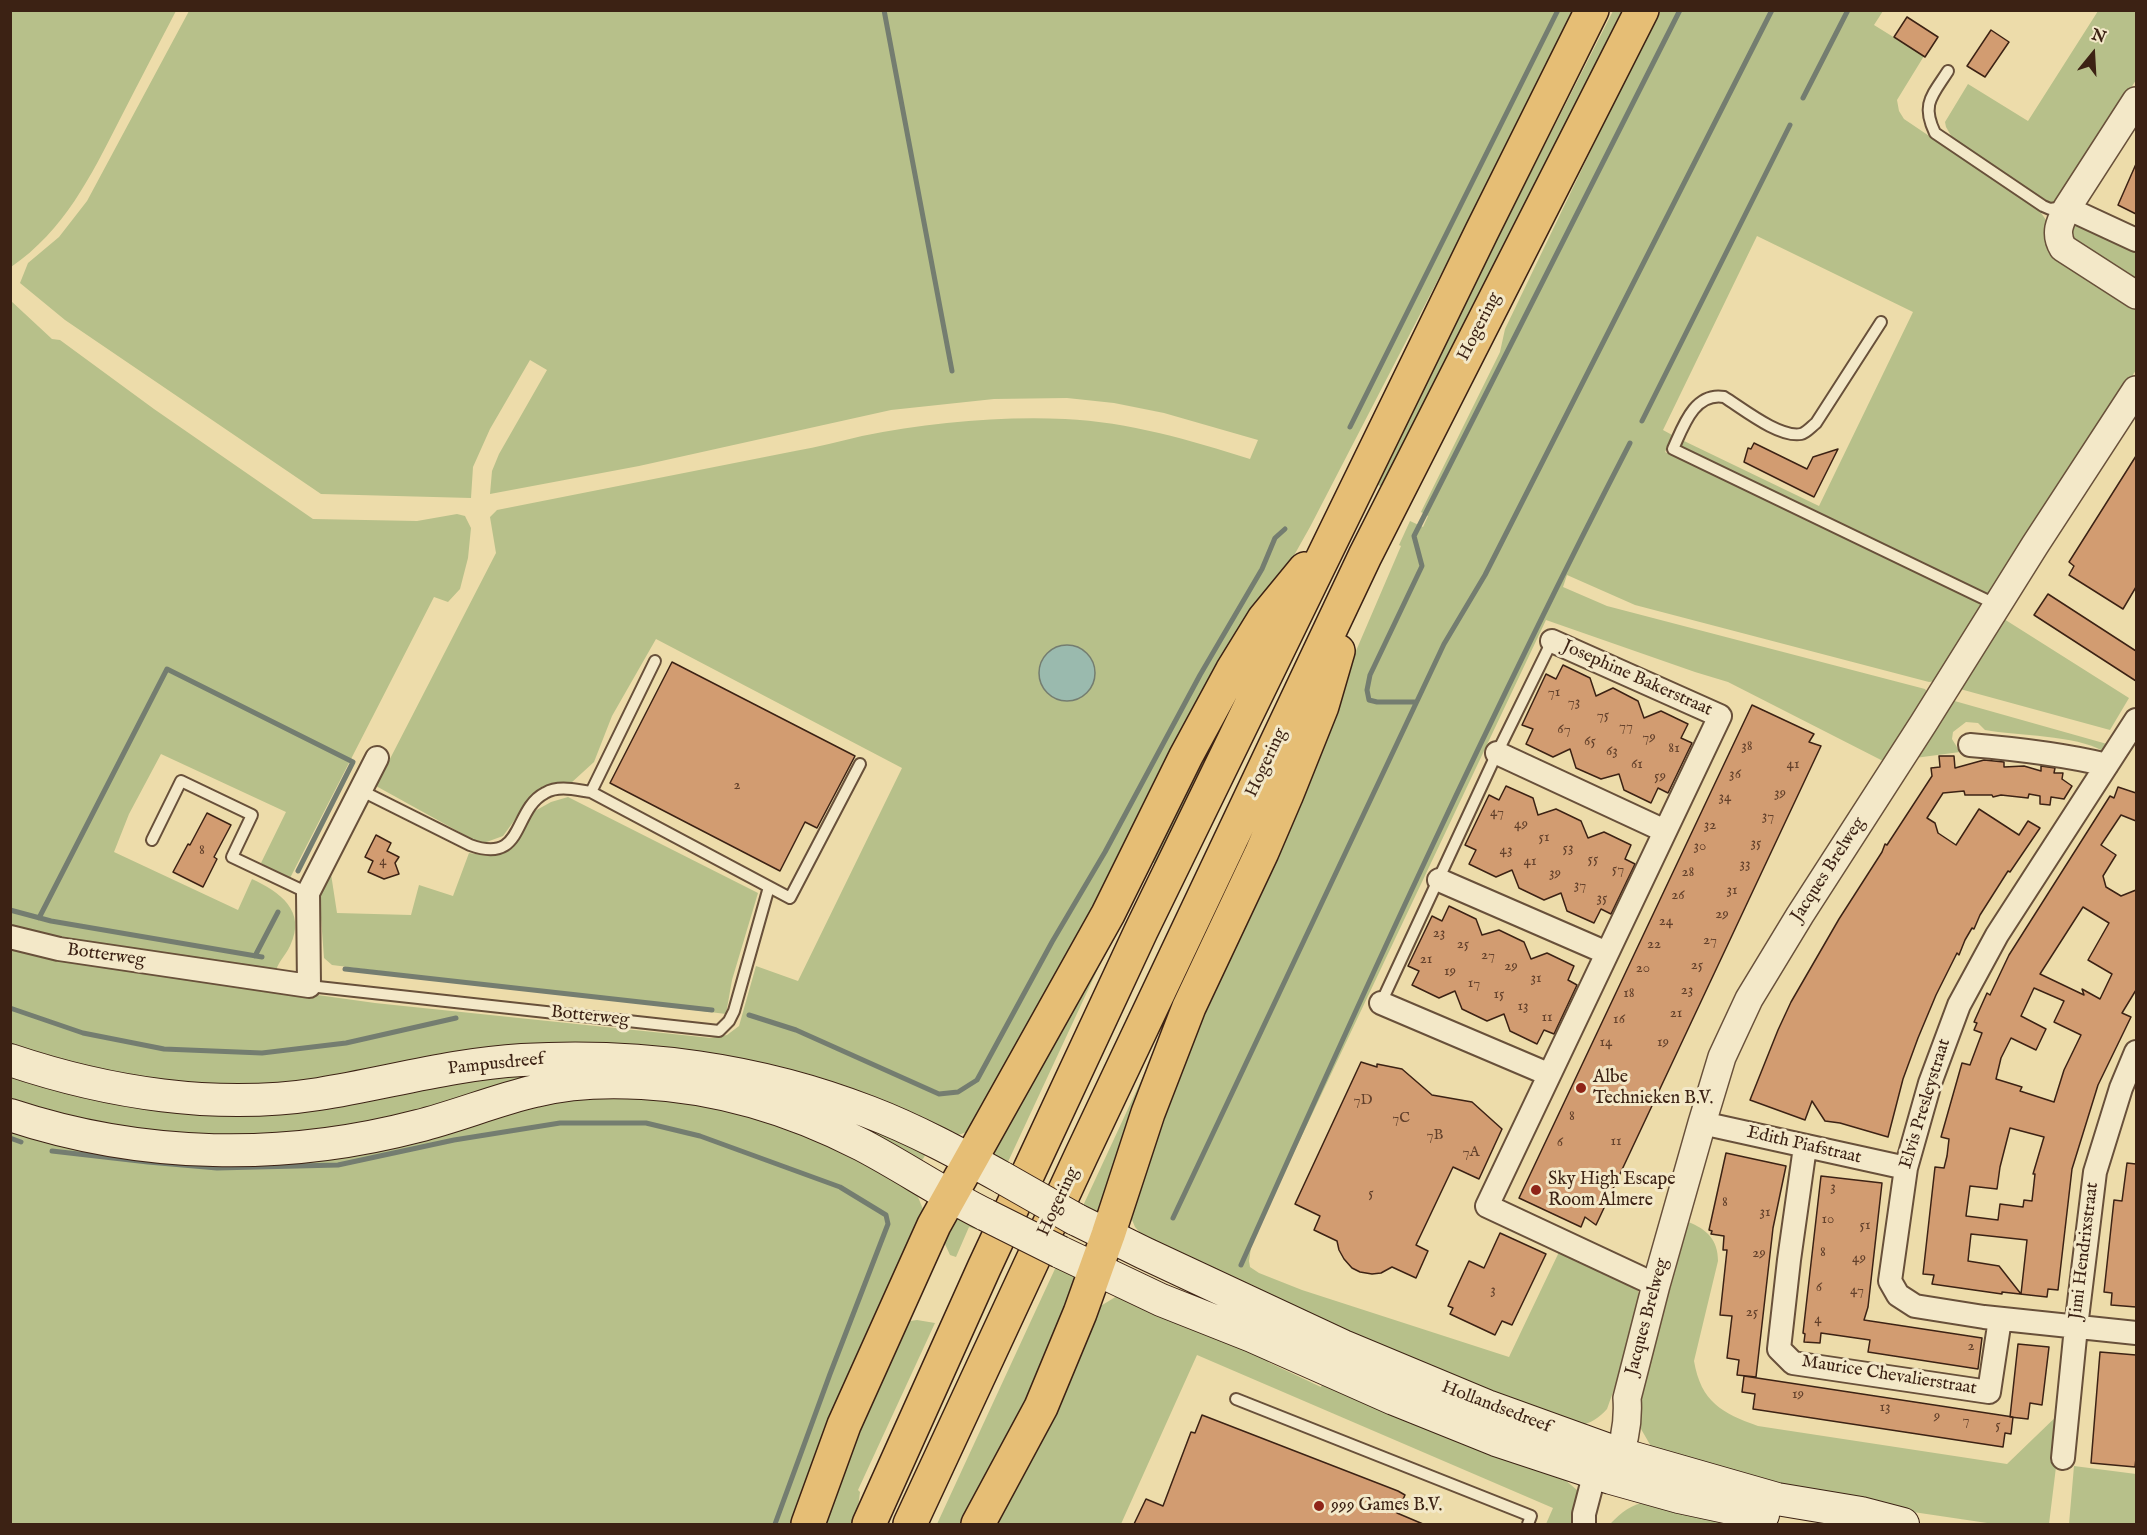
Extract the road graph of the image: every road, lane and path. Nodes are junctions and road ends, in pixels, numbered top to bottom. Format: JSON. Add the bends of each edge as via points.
{"nodes":[{"id":1,"x":1592,"y":10,"type":"edge"},
{"id":2,"x":1642,"y":10,"type":"edge"},
{"id":3,"x":1948,"y":71,"type":"dead end"},
{"id":4,"x":2136,"y":101,"type":"edge"},
{"id":5,"x":2067,"y":208,"type":"junction"},
{"id":6,"x":2136,"y":240,"type":"edge"},
{"id":7,"x":2136,"y":295,"type":"edge"},
{"id":8,"x":1881,"y":322,"type":"dead end"},
{"id":9,"x":2136,"y":390,"type":"edge"},
{"id":10,"x":1339,"y":528,"type":"junction"},
{"id":11,"x":1365,"y":556,"type":"junction"},
{"id":12,"x":1998,"y":605,"type":"junction"},
{"id":13,"x":1552,"y":641,"type":"joint"},
{"id":14,"x":655,"y":661,"type":"dead end"},
{"id":15,"x":2136,"y":720,"type":"edge"},
{"id":16,"x":2130,"y":744,"type":"edge"},
{"id":17,"x":1970,"y":745,"type":"dead end"},
{"id":18,"x":1497,"y":753,"type":"junction"},
{"id":19,"x":377,"y":758,"type":"dead end"},
{"id":20,"x":861,"y":764,"type":"dead end"},
{"id":21,"x":2107,"y":765,"type":"junction"},
{"id":22,"x":362,"y":791,"type":"junction"},
{"id":23,"x":591,"y":792,"type":"junction"},
{"id":24,"x":1665,"y":831,"type":"junction"},
{"id":25,"x":152,"y":840,"type":"dead end"},
{"id":26,"x":1439,"y":880,"type":"junction"},
{"id":27,"x":769,"y":887,"type":"junction"},
{"id":28,"x":308,"y":893,"type":"junction"},
{"id":29,"x":10,"y":937,"type":"edge"},
{"id":30,"x":1607,"y":953,"type":"junction"},
{"id":31,"x":309,"y":986,"type":"junction"},
{"id":32,"x":1381,"y":1003,"type":"joint"},
{"id":33,"x":2136,"y":1052,"type":"edge"},
{"id":34,"x":10,"y":1060,"type":"edge"},
{"id":35,"x":1548,"y":1074,"type":"junction"},
{"id":36,"x":10,"y":1115,"type":"edge"},
{"id":37,"x":1702,"y":1123,"type":"junction"},
{"id":38,"x":1805,"y":1147,"type":"junction"},
{"id":39,"x":971,"y":1160,"type":"junction"},
{"id":40,"x":1906,"y":1168,"type":"junction"},
{"id":41,"x":1003,"y":1178,"type":"joint"},
{"id":42,"x":950,"y":1197,"type":"junction"},
{"id":43,"x":986,"y":1215,"type":"joint"},
{"id":44,"x":1108,"y":1235,"type":"junction"},
{"id":45,"x":1095,"y":1270,"type":"junction"},
{"id":46,"x":1656,"y":1285,"type":"junction"},
{"id":47,"x":2000,"y":1319,"type":"junction"},
{"id":48,"x":2076,"y":1327,"type":"junction"},
{"id":49,"x":2136,"y":1333,"type":"edge"},
{"id":50,"x":1236,"y":1399,"type":"dead end"},
{"id":51,"x":2062,"y":1458,"type":"dead end"},
{"id":52,"x":1607,"y":1463,"type":"junction"},
{"id":53,"x":808,"y":1524,"type":"edge"},
{"id":54,"x":869,"y":1524,"type":"edge"},
{"id":55,"x":910,"y":1524,"type":"edge"},
{"id":56,"x":978,"y":1524,"type":"edge"},
{"id":57,"x":1528,"y":1524,"type":"edge"},
{"id":58,"x":1584,"y":1524,"type":"edge"},
{"id":59,"x":1590,"y":1524,"type":"edge"},
{"id":60,"x":1823,"y":1524,"type":"edge"},
{"id":61,"x":1903,"y":1524,"type":"edge"}],
"edges":[{"from":1,"to":10,"type":"highway"},
{"from":2,"to":11,"type":"highway","name":"Hogering"},
{"from":3,"to":5,"type":"lane","via":[[1930,99],[1927,117],[1935,133],[2043,206]]},
{"from":4,"to":5,"type":"street"},
{"from":5,"to":6,"type":"street"},
{"from":5,"to":7,"type":"street","via":[[2058,233],[2063,248]]},
{"from":8,"to":12,"type":"lane","via":[[1816,423],[1803,434],[1779,431],[1724,397],[1716,396],[1694,407],[1673,449]]},
{"from":9,"to":12,"type":"street","name":"Jacques Brelweg"},
{"from":10,"to":39,"type":"highway","via":[[1263,619],[1232,671],[1108,914]]},
{"from":10,"to":54,"type":"highway","via":[[1141,931]]},
{"from":11,"to":44,"type":"highway","via":[[1322,706],[1262,852],[1189,1007],[1148,1113]]},
{"from":11,"to":55,"type":"highway","name":"Hogering"},
{"from":12,"to":37,"type":"street","name":"Jacques Brelweg","via":[[1749,999],[1722,1057]]},
{"from":13,"to":18,"type":"lane","name":"Josephine Bakerstraat"},
{"from":13,"to":24,"type":"street","name":"Josephine Bakerstraat","via":[[1720,716]]},
{"from":14,"to":23,"type":"lane"},
{"from":15,"to":16,"type":"street","name":"Elvis Presleystraat"},
{"from":16,"to":21,"type":"street","name":"Elvis Presleystraat"},
{"from":17,"to":21,"type":"street","via":[[2033,750]]},
{"from":18,"to":24,"type":"street"},
{"from":18,"to":26,"type":"lane","name":"Josephine Bakerstraat"},
{"from":19,"to":22,"type":"street"},
{"from":20,"to":27,"type":"lane","via":[[790,898]]},
{"from":21,"to":40,"type":"street","name":"Elvis Presleystraat","via":[[2003,926],[1959,1005],[1930,1083]]},
{"from":22,"to":23,"type":"lane","via":[[470,845],[488,849],[506,846],[532,805],[546,792]]},
{"from":22,"to":28,"type":"street"},
{"from":23,"to":27,"type":"lane"},
{"from":24,"to":30,"type":"street","name":"Josephine Bakerstraat"},
{"from":25,"to":28,"type":"lane","via":[[181,781],[252,815],[232,857]]},
{"from":26,"to":30,"type":"street"},
{"from":26,"to":32,"type":"lane","name":"Josephine Bakerstraat"},
{"from":27,"to":31,"type":"lane","name":"Botterweg","via":[[734,1011],[719,1031]]},
{"from":28,"to":31,"type":"street"},
{"from":29,"to":31,"type":"street","name":"Botterweg","via":[[59,949]]},
{"from":30,"to":35,"type":"street","name":"Josephine Bakerstraat"},
{"from":32,"to":35,"type":"street","name":"Josephine Bakerstraat"},
{"from":33,"to":48,"type":"street","name":"Jimi Hendrixstraat","via":[[2095,1172]]},
{"from":34,"to":39,"type":"main road","name":"Pampusdreef","via":[[111,1088],[219,1099],[317,1094],[471,1065],[519,1060],[575,1058],[691,1065],[819,1095],[932,1140]]},
{"from":35,"to":46,"type":"street","name":"Josephine Bakerstraat","via":[[1487,1206]]},
{"from":36,"to":42,"type":"main road","name":"Pampusdreef","via":[[130,1145],[209,1151],[278,1149],[328,1145],[420,1126],[536,1090],[591,1082],[642,1083],[712,1091],[787,1113],[861,1144]]},
{"from":37,"to":38,"type":"street","name":"Edith Piafstraat"},
{"from":37,"to":46,"type":"street","name":"Jacques Brelweg"},
{"from":38,"to":40,"type":"street","name":"Edith Piafstraat"},
{"from":38,"to":47,"type":"street","name":"Maurice Chevalierstraat","via":[[1779,1349],[1793,1363],[1989,1392]]},
{"from":39,"to":41,"type":"main road","name":"Pampusdreef"},
{"from":39,"to":42,"type":"highway"},
{"from":40,"to":47,"type":"street","name":"Elvis Presleystraat","via":[[1890,1281],[1898,1295],[1916,1306]]},
{"from":41,"to":44,"type":"main road","name":"Hollandsedreef","bridge":true},
{"from":42,"to":43,"type":"main road","name":"Pampusdreef"},
{"from":42,"to":53,"type":"highway","via":[[844,1425]]},
{"from":43,"to":45,"type":"main road","name":"Hollandsedreef","bridge":true},
{"from":44,"to":45,"type":"highway"},
{"from":44,"to":52,"type":"main road","name":"Hollandsedreef","via":[[1343,1346],[1487,1406]]},
{"from":45,"to":52,"type":"main road","name":"Hollandsedreef","via":[[1496,1440]]},
{"from":45,"to":56,"type":"highway","via":[[1041,1407]]},
{"from":46,"to":52,"type":"street","name":"Jacques Brelweg","via":[[1627,1398],[1629,1418]]},
{"from":47,"to":48,"type":"street","name":"Elvis Presleystraat"},
{"from":48,"to":49,"type":"street","name":"Elvis Presleystraat"},
{"from":48,"to":51,"type":"street","name":"Jimi Hendrixstraat"},
{"from":50,"to":57,"type":"lane","via":[[1531,1516]]},
{"from":52,"to":58,"type":"street","via":[[1584,1514]]},
{"from":52,"to":59,"type":"street","via":[[1596,1517]]},
{"from":52,"to":60,"type":"main road","name":"Hollandsedreef","via":[[1679,1497]]},
{"from":52,"to":61,"type":"main road","name":"Hollandsedreef"}]}
